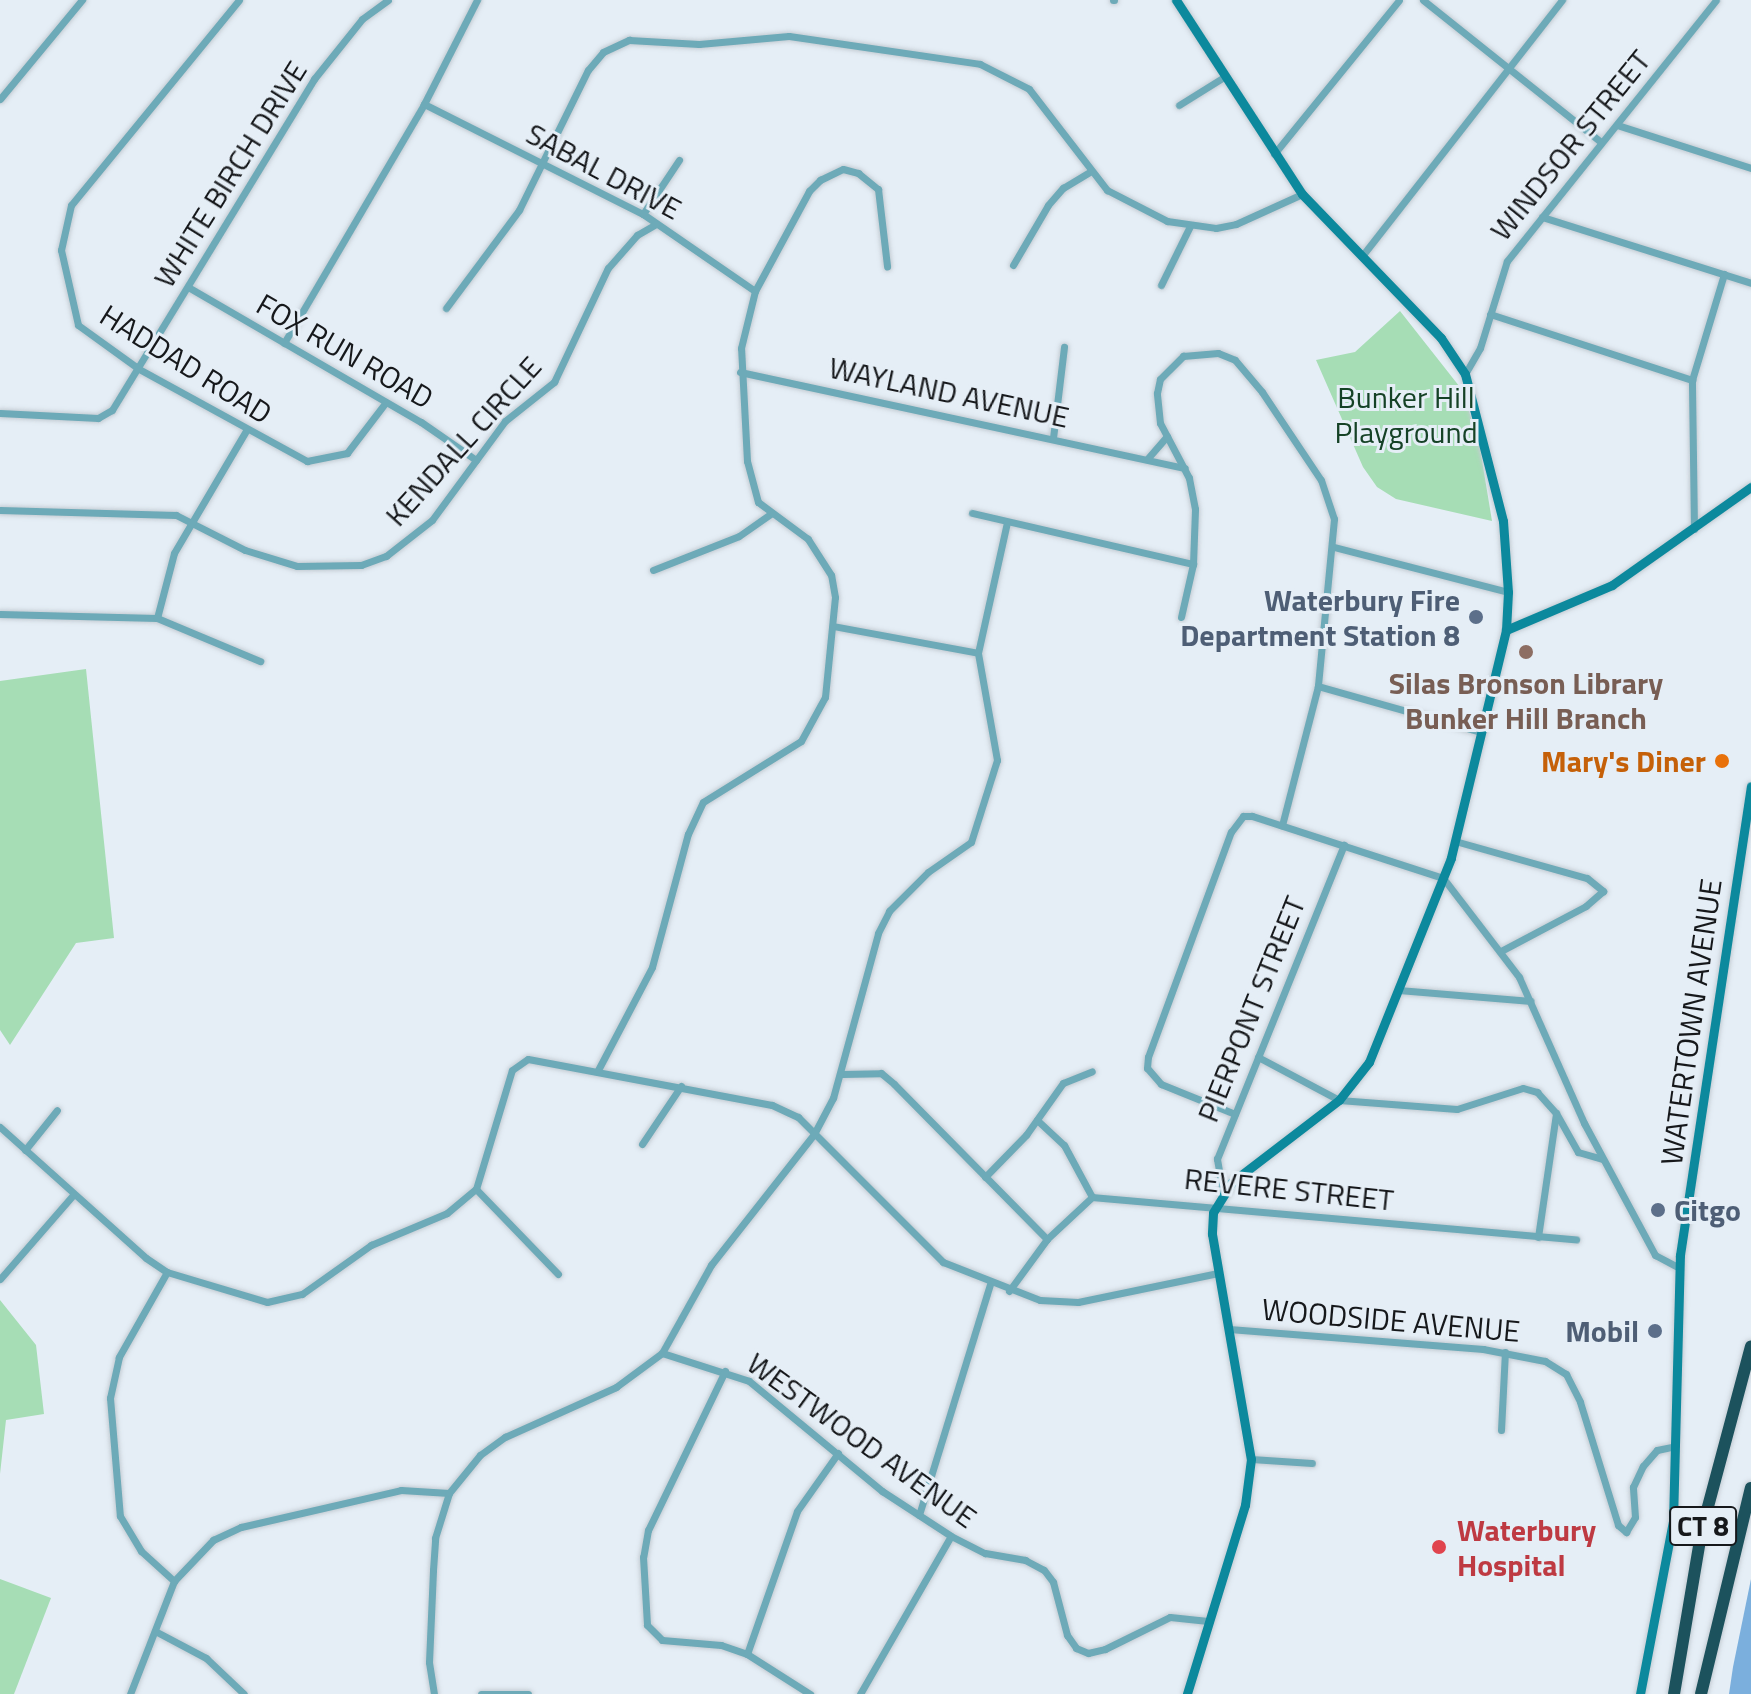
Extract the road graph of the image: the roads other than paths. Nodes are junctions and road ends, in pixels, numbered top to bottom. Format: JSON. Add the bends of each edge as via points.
{"nodes":[{"id":1,"x":82,"y":0,"type":"edge"},
{"id":2,"x":239,"y":0,"type":"edge"},
{"id":3,"x":388,"y":0,"type":"edge"},
{"id":4,"x":477,"y":0,"type":"edge"},
{"id":5,"x":1176,"y":0,"type":"edge"},
{"id":6,"x":1399,"y":0,"type":"edge"},
{"id":7,"x":1423,"y":0,"type":"edge"},
{"id":8,"x":1562,"y":0,"type":"edge"},
{"id":9,"x":1716,"y":0,"type":"edge"},
{"id":10,"x":1508,"y":68,"type":"junction"},
{"id":11,"x":1224,"y":77,"type":"junction"},
{"id":12,"x":0,"y":99,"type":"edge"},
{"id":13,"x":424,"y":104,"type":"junction"},
{"id":14,"x":1179,"y":105,"type":"dead end"},
{"id":15,"x":1617,"y":125,"type":"junction"},
{"id":16,"x":1601,"y":142,"type":"junction"},
{"id":17,"x":1274,"y":154,"type":"junction"},
{"id":18,"x":679,"y":160,"type":"dead end"},
{"id":19,"x":542,"y":161,"type":"junction"},
{"id":20,"x":1751,"y":168,"type":"edge"},
{"id":21,"x":1090,"y":172,"type":"junction"},
{"id":22,"x":1302,"y":194,"type":"junction"},
{"id":23,"x":643,"y":214,"type":"junction"},
{"id":24,"x":1542,"y":217,"type":"junction"},
{"id":25,"x":656,"y":224,"type":"junction"},
{"id":26,"x":1190,"y":226,"type":"junction"},
{"id":27,"x":1362,"y":256,"type":"junction"},
{"id":28,"x":1013,"y":265,"type":"dead end"},
{"id":29,"x":887,"y":266,"type":"dead end"},
{"id":30,"x":1724,"y":274,"type":"junction"},
{"id":31,"x":1751,"y":283,"type":"edge"},
{"id":32,"x":1161,"y":285,"type":"dead end"},
{"id":33,"x":188,"y":287,"type":"junction"},
{"id":34,"x":755,"y":291,"type":"junction"},
{"id":35,"x":446,"y":308,"type":"dead end"},
{"id":36,"x":1490,"y":314,"type":"junction"},
{"id":37,"x":284,"y":343,"type":"junction"},
{"id":38,"x":1064,"y":347,"type":"dead end"},
{"id":39,"x":139,"y":369,"type":"junction"},
{"id":40,"x":740,"y":372,"type":"junction"},
{"id":41,"x":1465,"y":374,"type":"junction"},
{"id":42,"x":1692,"y":380,"type":"junction"},
{"id":43,"x":386,"y":402,"type":"junction"},
{"id":44,"x":0,"y":413,"type":"edge"},
{"id":45,"x":246,"y":431,"type":"junction"},
{"id":46,"x":1167,"y":436,"type":"junction"},
{"id":47,"x":1053,"y":438,"type":"junction"},
{"id":48,"x":1148,"y":458,"type":"junction"},
{"id":49,"x":476,"y":460,"type":"junction"},
{"id":50,"x":1185,"y":468,"type":"junction"},
{"id":51,"x":1751,"y":487,"type":"edge"},
{"id":52,"x":0,"y":510,"type":"edge"},
{"id":53,"x":972,"y":513,"type":"dead end"},
{"id":54,"x":771,"y":514,"type":"junction"},
{"id":55,"x":190,"y":521,"type":"junction"},
{"id":56,"x":1007,"y":522,"type":"junction"},
{"id":57,"x":1694,"y":531,"type":"junction"},
{"id":58,"x":1334,"y":547,"type":"junction"},
{"id":59,"x":1193,"y":564,"type":"junction"},
{"id":60,"x":653,"y":570,"type":"dead end"},
{"id":61,"x":1508,"y":592,"type":"junction"},
{"id":62,"x":0,"y":614,"type":"edge"},
{"id":63,"x":1181,"y":617,"type":"dead end"},
{"id":64,"x":157,"y":618,"type":"junction"},
{"id":65,"x":833,"y":626,"type":"junction"},
{"id":66,"x":1506,"y":630,"type":"junction"},
{"id":67,"x":978,"y":653,"type":"junction"},
{"id":68,"x":260,"y":661,"type":"dead end"},
{"id":69,"x":1318,"y":686,"type":"junction"},
{"id":70,"x":1481,"y":732,"type":"junction"},
{"id":71,"x":1751,"y":786,"type":"edge"},
{"id":72,"x":1282,"y":825,"type":"junction"},
{"id":73,"x":1455,"y":841,"type":"junction"},
{"id":74,"x":1344,"y":845,"type":"junction"},
{"id":75,"x":1746,"y":846,"type":"edge"},
{"id":76,"x":1443,"y":878,"type":"junction"},
{"id":77,"x":1501,"y":951,"type":"junction"},
{"id":78,"x":1399,"y":990,"type":"junction"},
{"id":79,"x":1531,"y":1001,"type":"junction"},
{"id":80,"x":1258,"y":1057,"type":"junction"},
{"id":81,"x":598,"y":1070,"type":"junction"},
{"id":82,"x":1092,"y":1071,"type":"dead end"},
{"id":83,"x":842,"y":1074,"type":"junction"},
{"id":84,"x":681,"y":1086,"type":"junction"},
{"id":85,"x":1339,"y":1100,"type":"junction"},
{"id":86,"x":57,"y":1110,"type":"dead end"},
{"id":87,"x":1556,"y":1113,"type":"junction"},
{"id":88,"x":1235,"y":1114,"type":"junction"},
{"id":89,"x":1037,"y":1120,"type":"junction"},
{"id":90,"x":0,"y":1127,"type":"edge"},
{"id":91,"x":814,"y":1134,"type":"junction"},
{"id":92,"x":642,"y":1144,"type":"dead end"},
{"id":93,"x":25,"y":1150,"type":"junction"},
{"id":94,"x":1602,"y":1159,"type":"junction"},
{"id":95,"x":985,"y":1177,"type":"junction"},
{"id":96,"x":476,"y":1189,"type":"junction"},
{"id":97,"x":1223,"y":1193,"type":"junction"},
{"id":98,"x":73,"y":1195,"type":"junction"},
{"id":99,"x":1092,"y":1197,"type":"junction"},
{"id":100,"x":1216,"y":1206,"type":"junction"},
{"id":101,"x":1538,"y":1237,"type":"junction"},
{"id":102,"x":1047,"y":1239,"type":"junction"},
{"id":103,"x":1576,"y":1239,"type":"dead end"},
{"id":104,"x":1679,"y":1268,"type":"junction"},
{"id":105,"x":167,"y":1272,"type":"junction"},
{"id":106,"x":1218,"y":1273,"type":"junction"},
{"id":107,"x":558,"y":1274,"type":"dead end"},
{"id":108,"x":0,"y":1279,"type":"edge"},
{"id":109,"x":990,"y":1284,"type":"junction"},
{"id":110,"x":1009,"y":1291,"type":"junction"},
{"id":111,"x":1229,"y":1329,"type":"junction"},
{"id":112,"x":1751,"y":1335,"type":"edge"},
{"id":113,"x":1751,"y":1346,"type":"edge"},
{"id":114,"x":1505,"y":1352,"type":"junction"},
{"id":115,"x":662,"y":1353,"type":"junction"},
{"id":116,"x":1746,"y":1361,"type":"junction"},
{"id":117,"x":725,"y":1371,"type":"junction"},
{"id":118,"x":1501,"y":1430,"type":"dead end"},
{"id":119,"x":1676,"y":1446,"type":"junction"},
{"id":120,"x":838,"y":1453,"type":"junction"},
{"id":121,"x":1251,"y":1459,"type":"junction"},
{"id":122,"x":1312,"y":1463,"type":"dead end"},
{"id":123,"x":1751,"y":1488,"type":"edge"},
{"id":124,"x":449,"y":1493,"type":"junction"},
{"id":125,"x":919,"y":1515,"type":"junction"},
{"id":126,"x":951,"y":1536,"type":"junction"},
{"id":127,"x":174,"y":1581,"type":"junction"},
{"id":128,"x":1208,"y":1621,"type":"junction"},
{"id":129,"x":155,"y":1631,"type":"junction"},
{"id":130,"x":747,"y":1654,"type":"junction"},
{"id":131,"x":130,"y":1694,"type":"edge"},
{"id":132,"x":244,"y":1694,"type":"edge"},
{"id":133,"x":434,"y":1694,"type":"edge"},
{"id":134,"x":481,"y":1694,"type":"edge"},
{"id":135,"x":528,"y":1694,"type":"edge"},
{"id":136,"x":810,"y":1694,"type":"edge"},
{"id":137,"x":860,"y":1694,"type":"edge"},
{"id":138,"x":1187,"y":1694,"type":"edge"},
{"id":139,"x":1640,"y":1694,"type":"edge"},
{"id":140,"x":1674,"y":1694,"type":"edge"},
{"id":141,"x":1701,"y":1694,"type":"edge"}],
"edges":[{"from":1,"to":12,"type":"street"},
{"from":2,"to":39,"type":"street","name":"HADDAD ROAD","via":[[89,181],[63,224],[61,250],[78,325],[90,339]]},
{"from":3,"to":33,"type":"street","name":"WHITE BIRCH DRIVE","via":[[362,19],[314,79]]},
{"from":4,"to":13,"type":"street"},
{"from":5,"to":11,"type":"main road"},
{"from":6,"to":17,"type":"street"},
{"from":7,"to":10,"type":"street"},
{"from":8,"to":10,"type":"street"},
{"from":9,"to":15,"type":"street","name":"WINDSOR STREET"},
{"from":10,"to":16,"type":"street"},
{"from":10,"to":27,"type":"street"},
{"from":11,"to":14,"type":"street"},
{"from":11,"to":17,"type":"main road"},
{"from":13,"to":19,"type":"street","name":"SABAL DRIVE"},
{"from":13,"to":37,"type":"street"},
{"from":15,"to":16,"type":"street","name":"WINDSOR STREET"},
{"from":15,"to":20,"type":"street"},
{"from":16,"to":24,"type":"street","name":"WINDSOR STREET"},
{"from":17,"to":22,"type":"main road"},
{"from":18,"to":23,"type":"street"},
{"from":19,"to":21,"type":"street","via":[[588,70],[617,43],[642,39],[699,44],[789,36],[1001,72],[1029,89]]},
{"from":19,"to":23,"type":"street","name":"SABAL DRIVE"},
{"from":19,"to":35,"type":"street","via":[[519,210]]},
{"from":21,"to":26,"type":"street","via":[[1130,204]]},
{"from":21,"to":28,"type":"street","via":[[1063,188],[1048,205]]},
{"from":22,"to":26,"type":"street","via":[[1236,224]]},
{"from":22,"to":27,"type":"main road"},
{"from":23,"to":25,"type":"street","name":"SABAL DRIVE"},
{"from":24,"to":30,"type":"street"},
{"from":24,"to":36,"type":"street","name":"WINDSOR STREET","via":[[1507,261]]},
{"from":25,"to":34,"type":"street","name":"SABAL DRIVE"},
{"from":25,"to":49,"type":"street","name":"KENDALL CIRCLE","via":[[637,235],[608,268],[554,382],[505,421]]},
{"from":26,"to":32,"type":"street"},
{"from":27,"to":41,"type":"main road","via":[[1441,338]]},
{"from":29,"to":34,"type":"street","via":[[878,189],[843,169],[809,191]]},
{"from":30,"to":31,"type":"street"},
{"from":30,"to":42,"type":"street"},
{"from":33,"to":37,"type":"street","name":"FOX RUN ROAD"},
{"from":33,"to":39,"type":"street","name":"WHITE BIRCH DRIVE"},
{"from":34,"to":40,"type":"street"},
{"from":36,"to":41,"type":"street","name":"WINDSOR STREET"},
{"from":36,"to":42,"type":"street"},
{"from":37,"to":43,"type":"street","name":"FOX RUN ROAD"},
{"from":38,"to":47,"type":"street"},
{"from":39,"to":44,"type":"street","name":"WHITE BIRCH DRIVE","via":[[112,410],[98,418]]},
{"from":39,"to":45,"type":"street","name":"HADDAD ROAD"},
{"from":40,"to":47,"type":"street","name":"WAYLAND AVENUE"},
{"from":40,"to":54,"type":"street","via":[[752,486]]},
{"from":41,"to":61,"type":"main road","via":[[1503,521]]},
{"from":42,"to":57,"type":"street"},
{"from":43,"to":45,"type":"street","name":"HADDAD ROAD","via":[[356,445],[324,461],[289,456]]},
{"from":43,"to":49,"type":"street","name":"FOX RUN ROAD"},
{"from":45,"to":55,"type":"street"},
{"from":46,"to":48,"type":"street"},
{"from":46,"to":50,"type":"street"},
{"from":46,"to":58,"type":"street","via":[[1155,407],[1160,379],[1169,367],[1200,352],[1235,360],[1321,480],[1334,519]]},
{"from":47,"to":48,"type":"street","name":"WAYLAND AVENUE"},
{"from":48,"to":50,"type":"street","name":"WAYLAND AVENUE"},
{"from":49,"to":55,"type":"street","name":"KENDALL CIRCLE","via":[[432,520],[386,556],[361,565],[297,566],[268,559]]},
{"from":50,"to":59,"type":"street","via":[[1195,509]]},
{"from":51,"to":57,"type":"main road"},
{"from":52,"to":55,"type":"street","name":"KENDALL CIRCLE","via":[[176,515]]},
{"from":53,"to":56,"type":"street"},
{"from":54,"to":60,"type":"street","via":[[739,536]]},
{"from":54,"to":65,"type":"street","via":[[821,554],[835,597]]},
{"from":55,"to":64,"type":"street","via":[[174,553]]},
{"from":56,"to":59,"type":"street"},
{"from":56,"to":67,"type":"street"},
{"from":57,"to":66,"type":"main road","via":[[1612,585]]},
{"from":58,"to":61,"type":"street"},
{"from":58,"to":69,"type":"street"},
{"from":59,"to":63,"type":"street"},
{"from":61,"to":66,"type":"main road"},
{"from":62,"to":64,"type":"street","via":[[129,613]]},
{"from":64,"to":68,"type":"street"},
{"from":65,"to":67,"type":"street"},
{"from":65,"to":81,"type":"street","via":[[827,686],[816,721],[779,758],[729,781],[703,802],[688,834],[652,967]]},
{"from":66,"to":70,"type":"main road"},
{"from":67,"to":83,"type":"street","via":[[997,760],[991,788],[971,842],[928,872],[889,911],[855,1013]]},
{"from":69,"to":70,"type":"street"},
{"from":69,"to":72,"type":"street"},
{"from":70,"to":73,"type":"main road"},
{"from":71,"to":75,"type":"main road","name":"WATERTOWN AVENUE"},
{"from":72,"to":74,"type":"street"},
{"from":72,"to":88,"type":"street","via":[[1243,816],[1231,832],[1147,1068],[1161,1084]]},
{"from":73,"to":76,"type":"main road"},
{"from":73,"to":77,"type":"street","via":[[1587,878],[1603,891],[1586,906]]},
{"from":74,"to":76,"type":"street"},
{"from":74,"to":80,"type":"street","name":"PIERPONT STREET"},
{"from":75,"to":104,"type":"main road","name":"WATERTOWN AVENUE"},
{"from":76,"to":77,"type":"street"},
{"from":76,"to":78,"type":"main road"},
{"from":77,"to":79,"type":"street"},
{"from":78,"to":79,"type":"street"},
{"from":78,"to":85,"type":"main road","via":[[1369,1062]]},
{"from":79,"to":94,"type":"street"},
{"from":80,"to":85,"type":"street"},
{"from":80,"to":88,"type":"street","name":"PIERPONT STREET"},
{"from":81,"to":84,"type":"street"},
{"from":81,"to":96,"type":"street","via":[[517,1062]]},
{"from":82,"to":89,"type":"street","via":[[1063,1083]]},
{"from":83,"to":91,"type":"street"},
{"from":83,"to":95,"type":"street","via":[[881,1073]]},
{"from":84,"to":91,"type":"street","via":[[772,1105],[798,1117]]},
{"from":84,"to":92,"type":"street"},
{"from":85,"to":87,"type":"street","via":[[1457,1109],[1523,1088],[1537,1092]]},
{"from":85,"to":97,"type":"main road"},
{"from":86,"to":93,"type":"street"},
{"from":87,"to":94,"type":"street","via":[[1578,1152]]},
{"from":87,"to":101,"type":"street"},
{"from":88,"to":97,"type":"street","name":"PIERPONT STREET","via":[[1217,1161]]},
{"from":89,"to":95,"type":"street"},
{"from":89,"to":99,"type":"street","via":[[1064,1145]]},
{"from":90,"to":93,"type":"street"},
{"from":91,"to":109,"type":"street","via":[[943,1262]]},
{"from":91,"to":115,"type":"street","via":[[711,1265]]},
{"from":93,"to":98,"type":"street"},
{"from":94,"to":104,"type":"street","via":[[1655,1255]]},
{"from":95,"to":102,"type":"street"},
{"from":96,"to":105,"type":"street","via":[[447,1213],[371,1245],[302,1294],[285,1300],[249,1298]]},
{"from":96,"to":107,"type":"street"},
{"from":97,"to":100,"type":"main road"},
{"from":98,"to":105,"type":"street","via":[[124,1242]]},
{"from":98,"to":108,"type":"street"},
{"from":99,"to":100,"type":"street","name":"REVERE STREET"},
{"from":99,"to":102,"type":"street"},
{"from":100,"to":101,"type":"street","name":"REVERE STREET"},
{"from":100,"to":106,"type":"main road","via":[[1211,1230]]},
{"from":101,"to":103,"type":"street","name":"REVERE STREET"},
{"from":102,"to":110,"type":"street"},
{"from":104,"to":119,"type":"main road","name":"WATERTOWN AVENUE"},
{"from":105,"to":127,"type":"street","via":[[119,1357],[110,1398],[120,1516],[141,1551]]},
{"from":106,"to":110,"type":"street","via":[[1078,1302],[1040,1300]]},
{"from":106,"to":111,"type":"main road"},
{"from":109,"to":110,"type":"street"},
{"from":109,"to":125,"type":"street"},
{"from":111,"to":114,"type":"street","name":"WOODSIDE AVENUE"},
{"from":111,"to":121,"type":"main road"},
{"from":112,"to":116,"type":"highway"},
{"from":113,"to":116,"type":"highway","number":"CT 8"},
{"from":114,"to":118,"type":"street"},
{"from":114,"to":119,"type":"street","name":"WOODSIDE AVENUE","via":[[1545,1361],[1566,1374],[1580,1402],[1618,1525],[1626,1532],[1635,1517],[1633,1487],[1643,1466],[1657,1450]]},
{"from":115,"to":117,"type":"street","name":"WESTWOOD AVENUE"},
{"from":115,"to":124,"type":"street","via":[[616,1387],[505,1437],[480,1455]]},
{"from":116,"to":140,"type":"highway","number":"CT 8","via":[[1702,1529]]},
{"from":117,"to":120,"type":"street","name":"WESTWOOD AVENUE","via":[[749,1381]]},
{"from":117,"to":130,"type":"street","via":[[648,1530],[643,1557],[647,1625],[652,1635]]},
{"from":119,"to":139,"type":"main road","name":"WATERTOWN AVENUE","via":[[1671,1542]]},
{"from":120,"to":125,"type":"street","name":"WESTWOOD AVENUE"},
{"from":120,"to":130,"type":"street","via":[[797,1511]]},
{"from":121,"to":122,"type":"street"},
{"from":121,"to":128,"type":"main road","via":[[1249,1491]]},
{"from":123,"to":141,"type":"highway","number":"CT 8"},
{"from":124,"to":127,"type":"street","via":[[401,1490],[241,1527],[194,1554]]},
{"from":124,"to":133,"type":"street","via":[[435,1538],[429,1662]]},
{"from":125,"to":126,"type":"street","name":"WESTWOOD AVENUE"},
{"from":126,"to":128,"type":"street","name":"WESTWOOD AVENUE","via":[[985,1553],[1025,1560],[1044,1570],[1053,1582],[1067,1635],[1076,1648],[1088,1653],[1170,1617]]},
{"from":126,"to":137,"type":"street"},
{"from":127,"to":129,"type":"street"},
{"from":128,"to":138,"type":"main road"},
{"from":129,"to":131,"type":"street"},
{"from":129,"to":132,"type":"street","via":[[206,1658]]},
{"from":130,"to":136,"type":"street"},
{"from":134,"to":135,"type":"street"}]}
